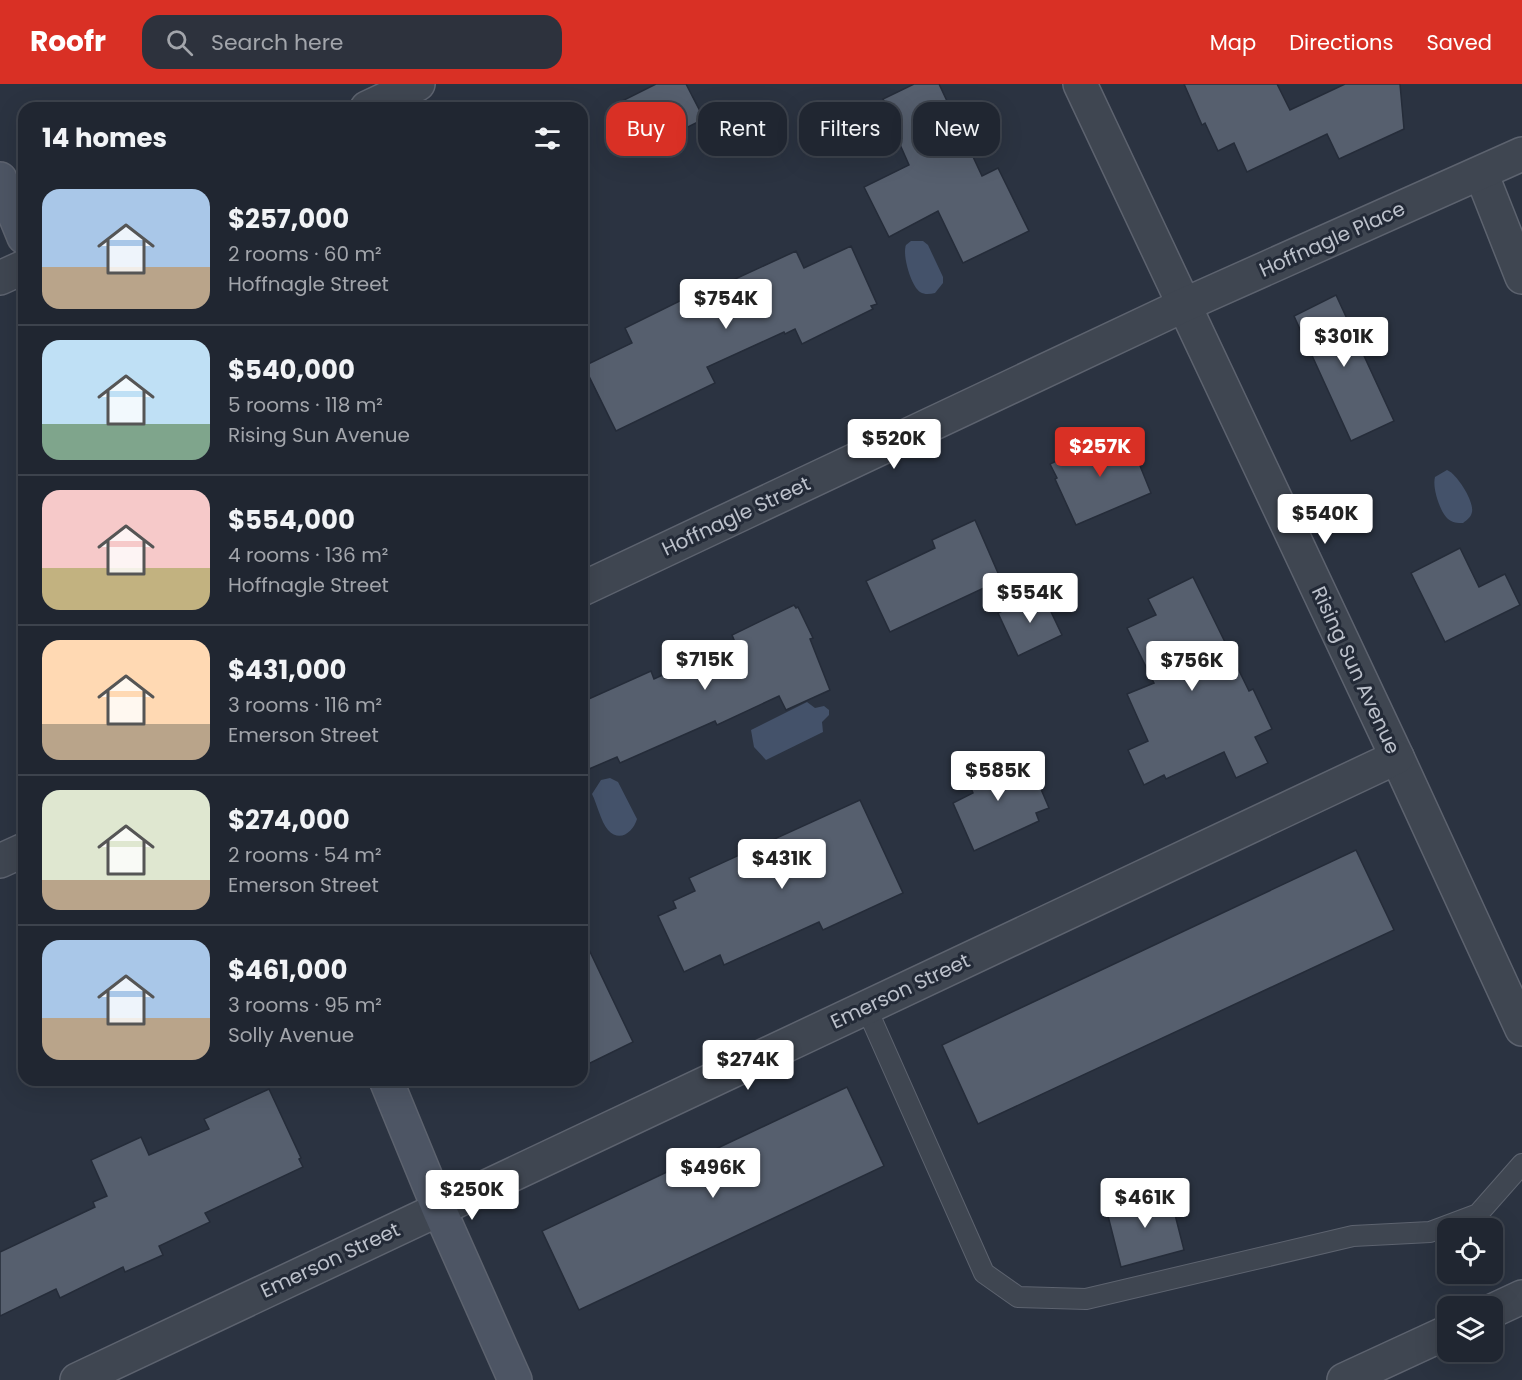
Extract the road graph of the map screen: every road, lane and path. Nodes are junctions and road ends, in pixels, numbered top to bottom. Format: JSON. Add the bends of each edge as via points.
{"nodes":[{"id":1,"x":418,"y":84,"type":"edge"},
{"id":2,"x":1080,"y":84,"type":"edge"},
{"id":3,"x":380,"y":102,"type":"edge"},
{"id":4,"x":1522,"y":154,"type":"edge"},
{"id":5,"x":1481,"y":173,"type":"junction"},
{"id":6,"x":0,"y":179,"type":"edge"},
{"id":7,"x":18,"y":222,"type":"edge"},
{"id":8,"x":18,"y":270,"type":"edge"},
{"id":9,"x":1522,"y":277,"type":"edge"},
{"id":10,"x":0,"y":278,"type":"edge"},
{"id":11,"x":1184,"y":305,"type":"junction"},
{"id":12,"x":588,"y":586,"type":"edge"},
{"id":13,"x":1397,"y":757,"type":"junction"},
{"id":14,"x":18,"y":852,"type":"edge"},
{"id":15,"x":0,"y":861,"type":"edge"},
{"id":16,"x":866,"y":1007,"type":"junction"},
{"id":17,"x":1522,"y":1029,"type":"edge"},
{"id":18,"x":388,"y":1086,"type":"edge"},
{"id":19,"x":1522,"y":1164,"type":"edge"},
{"id":20,"x":439,"y":1209,"type":"junction"},
{"id":21,"x":1522,"y":1297,"type":"edge"},
{"id":22,"x":1503,"y":1306,"type":"edge"},
{"id":23,"x":1437,"y":1337,"type":"edge"},
{"id":24,"x":77,"y":1380,"type":"edge"},
{"id":25,"x":515,"y":1380,"type":"edge"},
{"id":26,"x":1344,"y":1380,"type":"edge"}],
"edges":[{"from":1,"to":3,"type":"street"},
{"from":2,"to":11,"type":"street","name":"Rising Sun Avenue"},
{"from":4,"to":5,"type":"street","name":"Hoffnagle Place"},
{"from":5,"to":9,"type":"street"},
{"from":5,"to":11,"type":"street","name":"Hoffnagle Place"},
{"from":6,"to":7,"type":"main road"},
{"from":8,"to":10,"type":"street"},
{"from":11,"to":12,"type":"street","name":"Hoffnagle Street"},
{"from":11,"to":13,"type":"street","name":"Rising Sun Avenue"},
{"from":13,"to":16,"type":"street","name":"Emerson Street"},
{"from":13,"to":17,"type":"street","name":"Rising Sun Avenue"},
{"from":14,"to":15,"type":"street"},
{"from":16,"to":19,"type":"lane","via":[[984,1273],[1018,1297],[1086,1299],[1353,1236],[1430,1232],[1478,1214]]},
{"from":16,"to":20,"type":"street","name":"Emerson Street"},
{"from":18,"to":20,"type":"main road"},
{"from":20,"to":24,"type":"street","name":"Emerson Street"},
{"from":20,"to":25,"type":"main road"},
{"from":21,"to":22,"type":"street"},
{"from":23,"to":26,"type":"street"}]}
